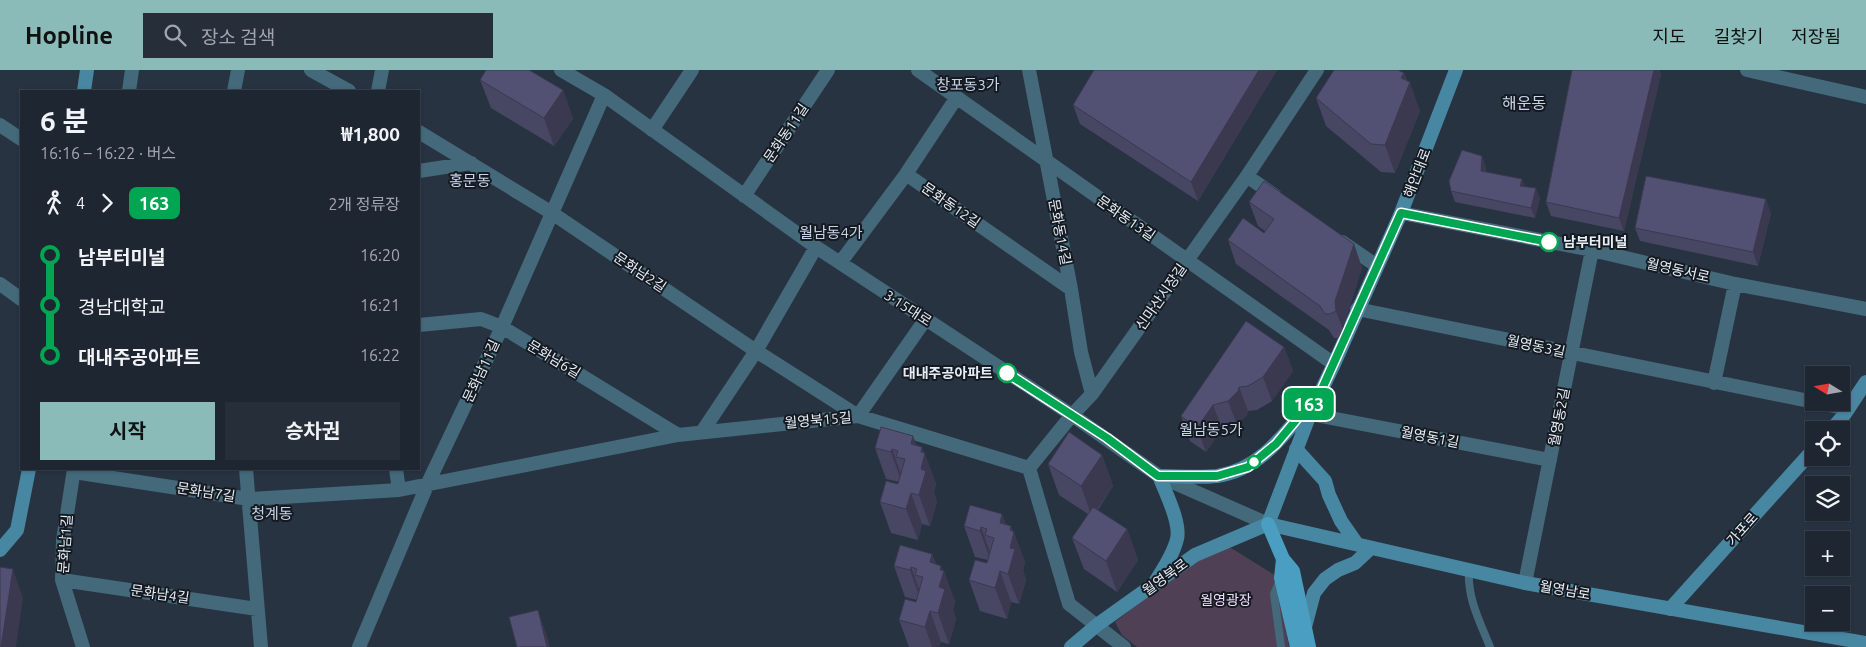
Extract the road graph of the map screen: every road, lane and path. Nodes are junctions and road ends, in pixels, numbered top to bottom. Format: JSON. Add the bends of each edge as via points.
{"nodes":[{"id":1,"x":87,"y":70,"type":"edge"},
{"id":2,"x":132,"y":70,"type":"edge"},
{"id":3,"x":238,"y":70,"type":"edge"},
{"id":4,"x":311,"y":70,"type":"edge"},
{"id":5,"x":382,"y":70,"type":"edge"},
{"id":6,"x":561,"y":70,"type":"edge"},
{"id":7,"x":692,"y":70,"type":"edge"},
{"id":8,"x":828,"y":70,"type":"edge"},
{"id":9,"x":918,"y":70,"type":"edge"},
{"id":10,"x":1029,"y":70,"type":"edge"},
{"id":11,"x":1318,"y":70,"type":"edge"},
{"id":12,"x":1456,"y":70,"type":"edge"},
{"id":13,"x":1747,"y":70,"type":"edge"},
{"id":14,"x":84,"y":90,"type":"edge"},
{"id":15,"x":129,"y":90,"type":"edge"},
{"id":16,"x":234,"y":90,"type":"edge"},
{"id":17,"x":347,"y":90,"type":"edge"},
{"id":18,"x":378,"y":90,"type":"edge"},
{"id":19,"x":604,"y":96,"type":"junction"},
{"id":20,"x":957,"y":96,"type":"junction"},
{"id":21,"x":1866,"y":97,"type":"edge"},
{"id":22,"x":0,"y":125,"type":"edge"},
{"id":23,"x":652,"y":130,"type":"junction"},
{"id":24,"x":420,"y":133,"type":"edge"},
{"id":25,"x":20,"y":138,"type":"edge"},
{"id":26,"x":1047,"y":162,"type":"junction"},
{"id":27,"x":471,"y":163,"type":"junction"},
{"id":28,"x":420,"y":171,"type":"edge"},
{"id":29,"x":907,"y":173,"type":"junction"},
{"id":30,"x":1246,"y":176,"type":"junction"},
{"id":31,"x":744,"y":196,"type":"junction"},
{"id":32,"x":1287,"y":204,"type":"edge"},
{"id":33,"x":552,"y":213,"type":"junction"},
{"id":34,"x":1401,"y":213,"type":"junction"},
{"id":35,"x":1328,"y":232,"type":"edge"},
{"id":36,"x":816,"y":247,"type":"junction"},
{"id":37,"x":1592,"y":250,"type":"junction"},
{"id":38,"x":1187,"y":260,"type":"junction"},
{"id":39,"x":840,"y":263,"type":"junction"},
{"id":40,"x":1377,"y":266,"type":"junction"},
{"id":41,"x":0,"y":284,"type":"edge"},
{"id":42,"x":1735,"y":284,"type":"junction"},
{"id":43,"x":1071,"y":290,"type":"junction"},
{"id":44,"x":20,"y":298,"type":"edge"},
{"id":45,"x":1357,"y":309,"type":"junction"},
{"id":46,"x":1866,"y":309,"type":"edge"},
{"id":47,"x":925,"y":320,"type":"junction"},
{"id":48,"x":420,"y":325,"type":"edge"},
{"id":49,"x":502,"y":327,"type":"junction"},
{"id":50,"x":756,"y":351,"type":"junction"},
{"id":51,"x":1571,"y":353,"type":"junction"},
{"id":52,"x":1334,"y":364,"type":"junction"},
{"id":53,"x":1714,"y":382,"type":"junction"},
{"id":54,"x":1866,"y":382,"type":"edge"},
{"id":55,"x":1322,"y":389,"type":"junction"},
{"id":56,"x":1092,"y":394,"type":"junction"},
{"id":57,"x":1805,"y":400,"type":"edge"},
{"id":58,"x":1850,"y":406,"type":"edge"},
{"id":59,"x":1846,"y":411,"type":"edge"},
{"id":60,"x":1310,"y":414,"type":"junction"},
{"id":61,"x":1072,"y":415,"type":"junction"},
{"id":62,"x":858,"y":416,"type":"junction"},
{"id":63,"x":1838,"y":421,"type":"edge"},
{"id":64,"x":702,"y":432,"type":"junction"},
{"id":65,"x":678,"y":435,"type":"junction"},
{"id":66,"x":1296,"y":449,"type":"junction"},
{"id":67,"x":1805,"y":459,"type":"edge"},
{"id":68,"x":1550,"y":460,"type":"junction"},
{"id":69,"x":1029,"y":468,"type":"junction"},
{"id":70,"x":29,"y":470,"type":"edge"},
{"id":71,"x":74,"y":470,"type":"edge"},
{"id":72,"x":246,"y":470,"type":"edge"},
{"id":73,"x":396,"y":470,"type":"edge"},
{"id":74,"x":1158,"y":476,"type":"junction"},
{"id":75,"x":428,"y":483,"type":"junction"},
{"id":76,"x":399,"y":490,"type":"junction"},
{"id":77,"x":249,"y":499,"type":"junction"},
{"id":78,"x":1268,"y":524,"type":"junction"},
{"id":79,"x":1357,"y":544,"type":"junction"},
{"id":80,"x":1371,"y":548,"type":"junction"},
{"id":81,"x":0,"y":550,"type":"edge"},
{"id":82,"x":1283,"y":559,"type":"junction"},
{"id":83,"x":1469,"y":570,"type":"junction"},
{"id":84,"x":1281,"y":578,"type":"junction"},
{"id":85,"x":62,"y":580,"type":"junction"},
{"id":86,"x":1525,"y":583,"type":"junction"},
{"id":87,"x":1152,"y":586,"type":"junction"},
{"id":88,"x":257,"y":609,"type":"junction"},
{"id":89,"x":1670,"y":609,"type":"junction"},
{"id":90,"x":1097,"y":626,"type":"junction"},
{"id":91,"x":1305,"y":627,"type":"junction"},
{"id":92,"x":1866,"y":643,"type":"edge"},
{"id":93,"x":83,"y":647,"type":"edge"},
{"id":94,"x":261,"y":647,"type":"edge"},
{"id":95,"x":359,"y":647,"type":"edge"},
{"id":96,"x":1071,"y":647,"type":"edge"},
{"id":97,"x":1124,"y":647,"type":"edge"},
{"id":98,"x":1282,"y":647,"type":"edge"},
{"id":99,"x":1297,"y":647,"type":"edge"},
{"id":100,"x":1309,"y":647,"type":"edge"},
{"id":101,"x":1490,"y":647,"type":"edge"}],
"edges":[{"from":1,"to":14,"type":"main road"},
{"from":2,"to":15,"type":"street"},
{"from":3,"to":16,"type":"street"},
{"from":4,"to":17,"type":"street"},
{"from":5,"to":18,"type":"street"},
{"from":6,"to":19,"type":"street","name":"3·15대로"},
{"from":7,"to":23,"type":"street"},
{"from":8,"to":31,"type":"street","name":"문화동11길"},
{"from":9,"to":20,"type":"street","name":"문화동13길"},
{"from":10,"to":26,"type":"street","name":"문화동14길"},
{"from":11,"to":30,"type":"street","name":"신마산시장길"},
{"from":12,"to":34,"type":"main road","name":"해안대로"},
{"from":13,"to":21,"type":"street"},
{"from":19,"to":23,"type":"street","name":"3·15대로"},
{"from":19,"to":33,"type":"street","name":"문화남11길"},
{"from":20,"to":26,"type":"street","name":"문화동13길"},
{"from":20,"to":29,"type":"street"},
{"from":22,"to":25,"type":"street"},
{"from":23,"to":31,"type":"street","name":"3·15대로"},
{"from":24,"to":27,"type":"street","name":"문화남2길"},
{"from":26,"to":38,"type":"street","name":"문화동13길"},
{"from":26,"to":43,"type":"street","name":"문화동14길"},
{"from":27,"to":28,"type":"street"},
{"from":27,"to":33,"type":"street","name":"문화남2길"},
{"from":29,"to":39,"type":"street"},
{"from":29,"to":43,"type":"street","name":"문화동12길"},
{"from":30,"to":32,"type":"street"},
{"from":30,"to":38,"type":"street","name":"신마산시장길"},
{"from":31,"to":36,"type":"street","name":"3·15대로"},
{"from":33,"to":49,"type":"street","name":"문화남11길"},
{"from":33,"to":50,"type":"street","name":"문화남2길"},
{"from":34,"to":37,"type":"street","name":"월영동서로"},
{"from":34,"to":40,"type":"main road","name":"해안대로"},
{"from":35,"to":40,"type":"street"},
{"from":36,"to":39,"type":"street","name":"3·15대로"},
{"from":36,"to":50,"type":"street"},
{"from":37,"to":42,"type":"street","name":"월영동서로"},
{"from":37,"to":51,"type":"street","name":"월영동2길"},
{"from":38,"to":52,"type":"street","name":"문화동13길"},
{"from":38,"to":56,"type":"street","name":"신마산시장길"},
{"from":39,"to":47,"type":"street","name":"3·15대로"},
{"from":40,"to":45,"type":"main road","name":"해안대로"},
{"from":41,"to":44,"type":"street"},
{"from":42,"to":46,"type":"street","name":"월영동서로"},
{"from":42,"to":53,"type":"street"},
{"from":43,"to":56,"type":"street","name":"문화동14길"},
{"from":45,"to":51,"type":"street","name":"월영동3길"},
{"from":45,"to":52,"type":"main road","name":"해안대로"},
{"from":47,"to":61,"type":"street","name":"3·15대로"},
{"from":47,"to":62,"type":"street"},
{"from":48,"to":49,"type":"street","name":"문화남6길","via":[[481,319]]},
{"from":49,"to":65,"type":"street","name":"문화남6길"},
{"from":49,"to":75,"type":"street","name":"문화남11길"},
{"from":50,"to":62,"type":"street","name":"문화남2길"},
{"from":50,"to":64,"type":"street"},
{"from":51,"to":53,"type":"street","name":"월영동3길"},
{"from":51,"to":68,"type":"street","name":"월영동2길"},
{"from":52,"to":55,"type":"main road","name":"해안대로"},
{"from":53,"to":57,"type":"street","name":"월영동3길"},
{"from":54,"to":58,"type":"main road"},
{"from":55,"to":60,"type":"main road","name":"해안대로"},
{"from":55,"to":74,"type":"main road","via":[[1276,444],[1248,467],[1217,476]]},
{"from":56,"to":61,"type":"street","name":"신마산시장길"},
{"from":59,"to":63,"type":"main road"},
{"from":60,"to":66,"type":"main road","name":"해안대로"},
{"from":60,"to":68,"type":"street","name":"월영동1길"},
{"from":61,"to":69,"type":"street","name":"신마산시장길"},
{"from":61,"to":74,"type":"street","name":"3·15대로"},
{"from":62,"to":64,"type":"street","name":"월영북15길"},
{"from":62,"to":69,"type":"street","name":"월영북15길"},
{"from":64,"to":65,"type":"street","name":"월영북15길"},
{"from":65,"to":75,"type":"street","name":"월영북15길"},
{"from":66,"to":78,"type":"main road","name":"해안대로"},
{"from":66,"to":79,"type":"main road","via":[[1325,481],[1341,521]]},
{"from":67,"to":89,"type":"main road","name":"가포로"},
{"from":68,"to":86,"type":"street","name":"월영동2길"},
{"from":69,"to":90,"type":"street","via":[[1069,604]]},
{"from":70,"to":81,"type":"main road","via":[[17,530]]},
{"from":71,"to":77,"type":"street","name":"문화남7길"},
{"from":71,"to":85,"type":"street","name":"문화남1길","via":[[63,540]]},
{"from":72,"to":77,"type":"street"},
{"from":73,"to":76,"type":"street"},
{"from":74,"to":78,"type":"street","name":"3·15대로"},
{"from":74,"to":87,"type":"main road","via":[[1173,509],[1178,537]]},
{"from":75,"to":76,"type":"street","name":"문화남7길"},
{"from":75,"to":95,"type":"street","name":"문화남11길"},
{"from":76,"to":77,"type":"street","name":"문화남7길"},
{"from":77,"to":88,"type":"street"},
{"from":78,"to":79,"type":"main road","name":"월영남로"},
{"from":78,"to":82,"type":"main road"},
{"from":78,"to":87,"type":"main road","name":"월영북로","via":[[1195,555]]},
{"from":79,"to":80,"type":"main road","name":"월영남로"},
{"from":80,"to":83,"type":"main road","name":"월영남로"},
{"from":80,"to":91,"type":"main road","via":[[1355,563],[1325,579],[1314,593]]},
{"from":82,"to":84,"type":"main road"},
{"from":82,"to":91,"type":"main road","via":[[1293,571]]},
{"from":83,"to":86,"type":"main road","name":"월영남로"},
{"from":83,"to":101,"type":"lane","via":[[1470,597]]},
{"from":84,"to":98,"type":"lane","via":[[1274,594]]},
{"from":84,"to":99,"type":"main road"},
{"from":85,"to":88,"type":"street","name":"문화남4길"},
{"from":85,"to":93,"type":"street","name":"문화남1길"},
{"from":86,"to":89,"type":"main road","name":"월영남로"},
{"from":87,"to":90,"type":"main road","name":"월영북로"},
{"from":88,"to":94,"type":"street"},
{"from":89,"to":92,"type":"main road","name":"월영남로"},
{"from":90,"to":96,"type":"main road","name":"월영북로"},
{"from":90,"to":97,"type":"street"},
{"from":91,"to":100,"type":"main road"}]}
